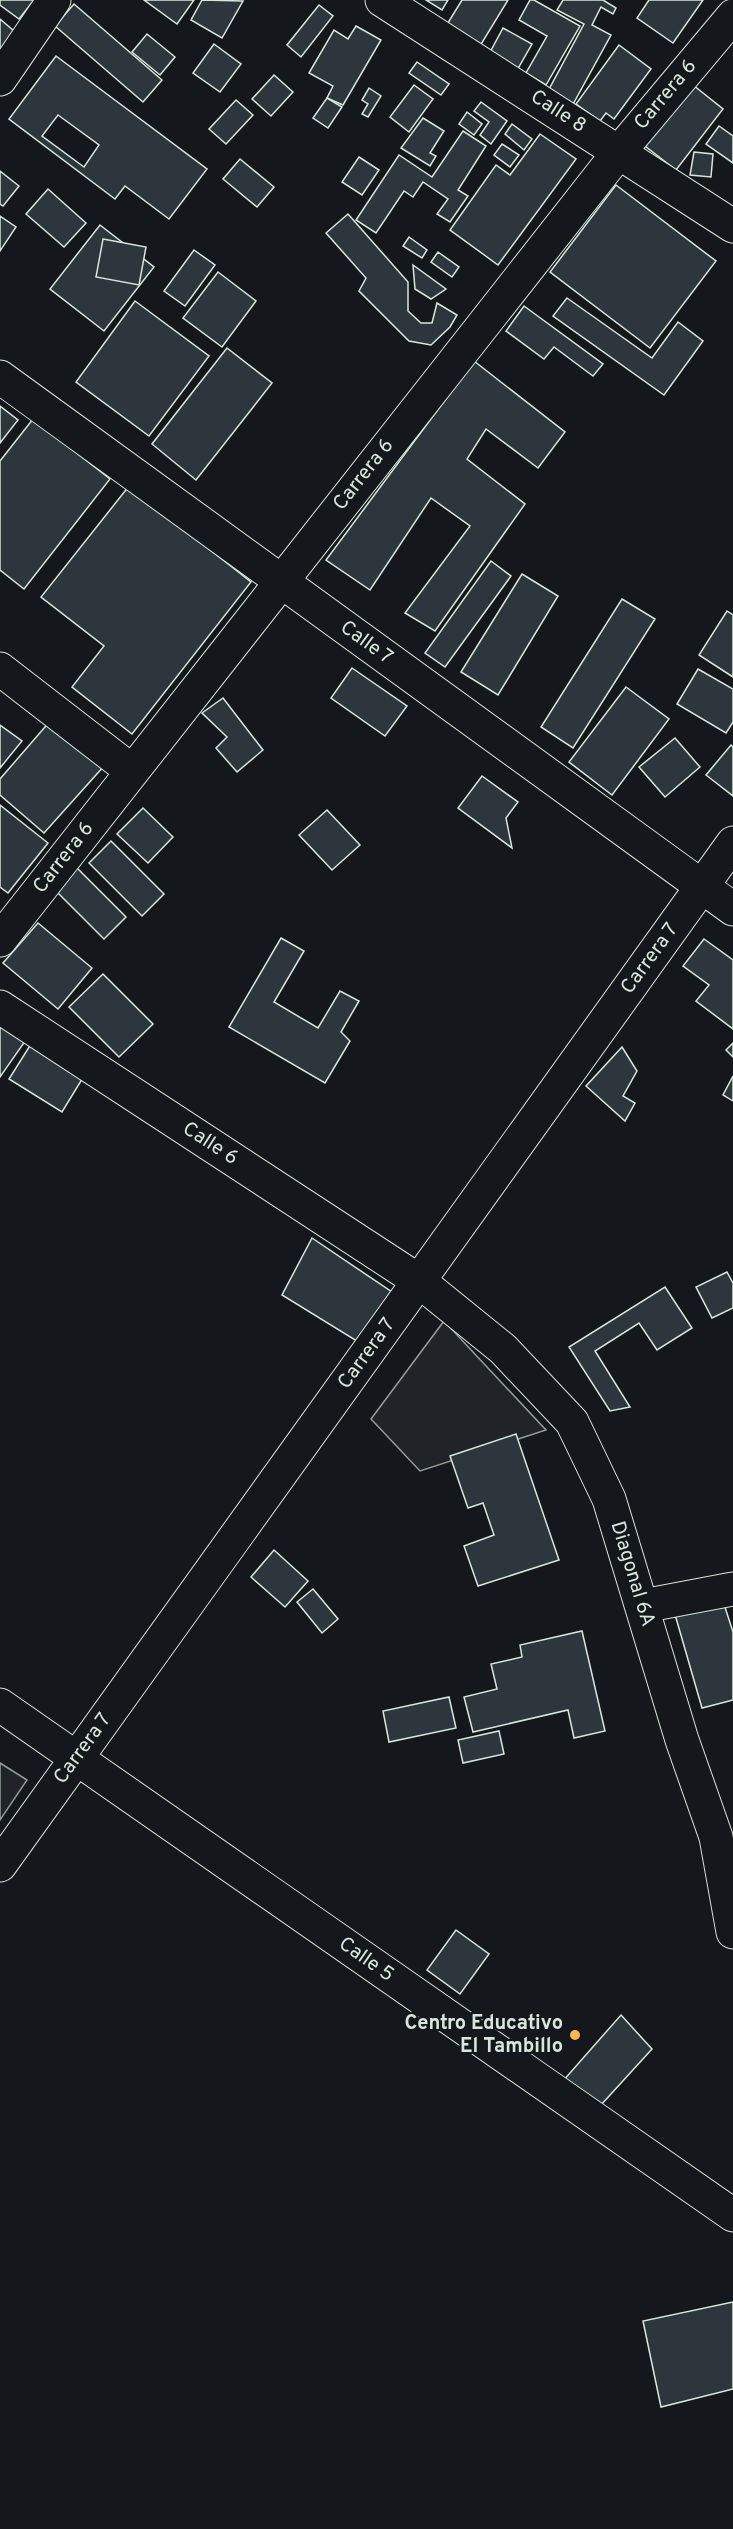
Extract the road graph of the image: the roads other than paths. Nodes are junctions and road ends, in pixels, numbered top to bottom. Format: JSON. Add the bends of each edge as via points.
{"nodes":[{"id":1,"x":54,"y":0,"type":"edge"},
{"id":2,"x":382,"y":0,"type":"edge"},
{"id":3,"x":733,"y":16,"type":"edge"},
{"id":4,"x":0,"y":79,"type":"edge"},
{"id":5,"x":619,"y":152,"type":"junction"},
{"id":6,"x":733,"y":226,"type":"edge"},
{"id":7,"x":0,"y":377,"type":"edge"},
{"id":8,"x":280,"y":581,"type":"junction"},
{"id":9,"x":0,"y":669,"type":"edge"},
{"id":10,"x":132,"y":771,"type":"junction"},
{"id":11,"x":733,"y":843,"type":"edge"},
{"id":12,"x":702,"y":886,"type":"junction"},
{"id":13,"x":733,"y":909,"type":"edge"},
{"id":14,"x":0,"y":940,"type":"edge"},
{"id":15,"x":0,"y":1007,"type":"edge"},
{"id":16,"x":419,"y":1281,"type":"junction"},
{"id":17,"x":733,"y":1589,"type":"edge"},
{"id":18,"x":643,"y":1606,"type":"junction"},
{"id":19,"x":0,"y":1705,"type":"edge"},
{"id":20,"x":77,"y":1758,"type":"junction"},
{"id":21,"x":724,"y":1840,"type":"edge"},
{"id":22,"x":0,"y":1865,"type":"edge"},
{"id":23,"x":733,"y":1932,"type":"edge"},
{"id":24,"x":733,"y":2215,"type":"edge"}],
"edges":[{"from":1,"to":4,"type":"street"},
{"from":2,"to":5,"type":"street","name":"Calle 8"},
{"from":3,"to":5,"type":"street","name":"Carrera 6"},
{"from":5,"to":6,"type":"street","name":"Calle 8"},
{"from":5,"to":8,"type":"street","name":"Carrera 6"},
{"from":7,"to":8,"type":"street","name":"Calle 7"},
{"from":8,"to":10,"type":"street","name":"Carrera 6"},
{"from":8,"to":12,"type":"street","name":"Calle 7"},
{"from":9,"to":10,"type":"street"},
{"from":10,"to":14,"type":"street","name":"Carrera 6"},
{"from":11,"to":12,"type":"street","name":"Carrera 7"},
{"from":12,"to":13,"type":"street","name":"Calle 7"},
{"from":12,"to":16,"type":"street","name":"Carrera 7"},
{"from":15,"to":16,"type":"street","name":"Calle 6"},
{"from":16,"to":18,"type":"street","name":"Diagonal 6A","via":[[503,1349],[572,1422],[609,1499]]},
{"from":16,"to":20,"type":"street","name":"Carrera 7"},
{"from":17,"to":18,"type":"street"},
{"from":18,"to":21,"type":"street","name":"Diagonal 6A","via":[[682,1740]]},
{"from":19,"to":20,"type":"street","name":"Calle 5"},
{"from":20,"to":22,"type":"street","name":"Carrera 7"},
{"from":20,"to":24,"type":"street","name":"Calle 5"},
{"from":21,"to":23,"type":"street","name":"Diagonal 6A"}]}
